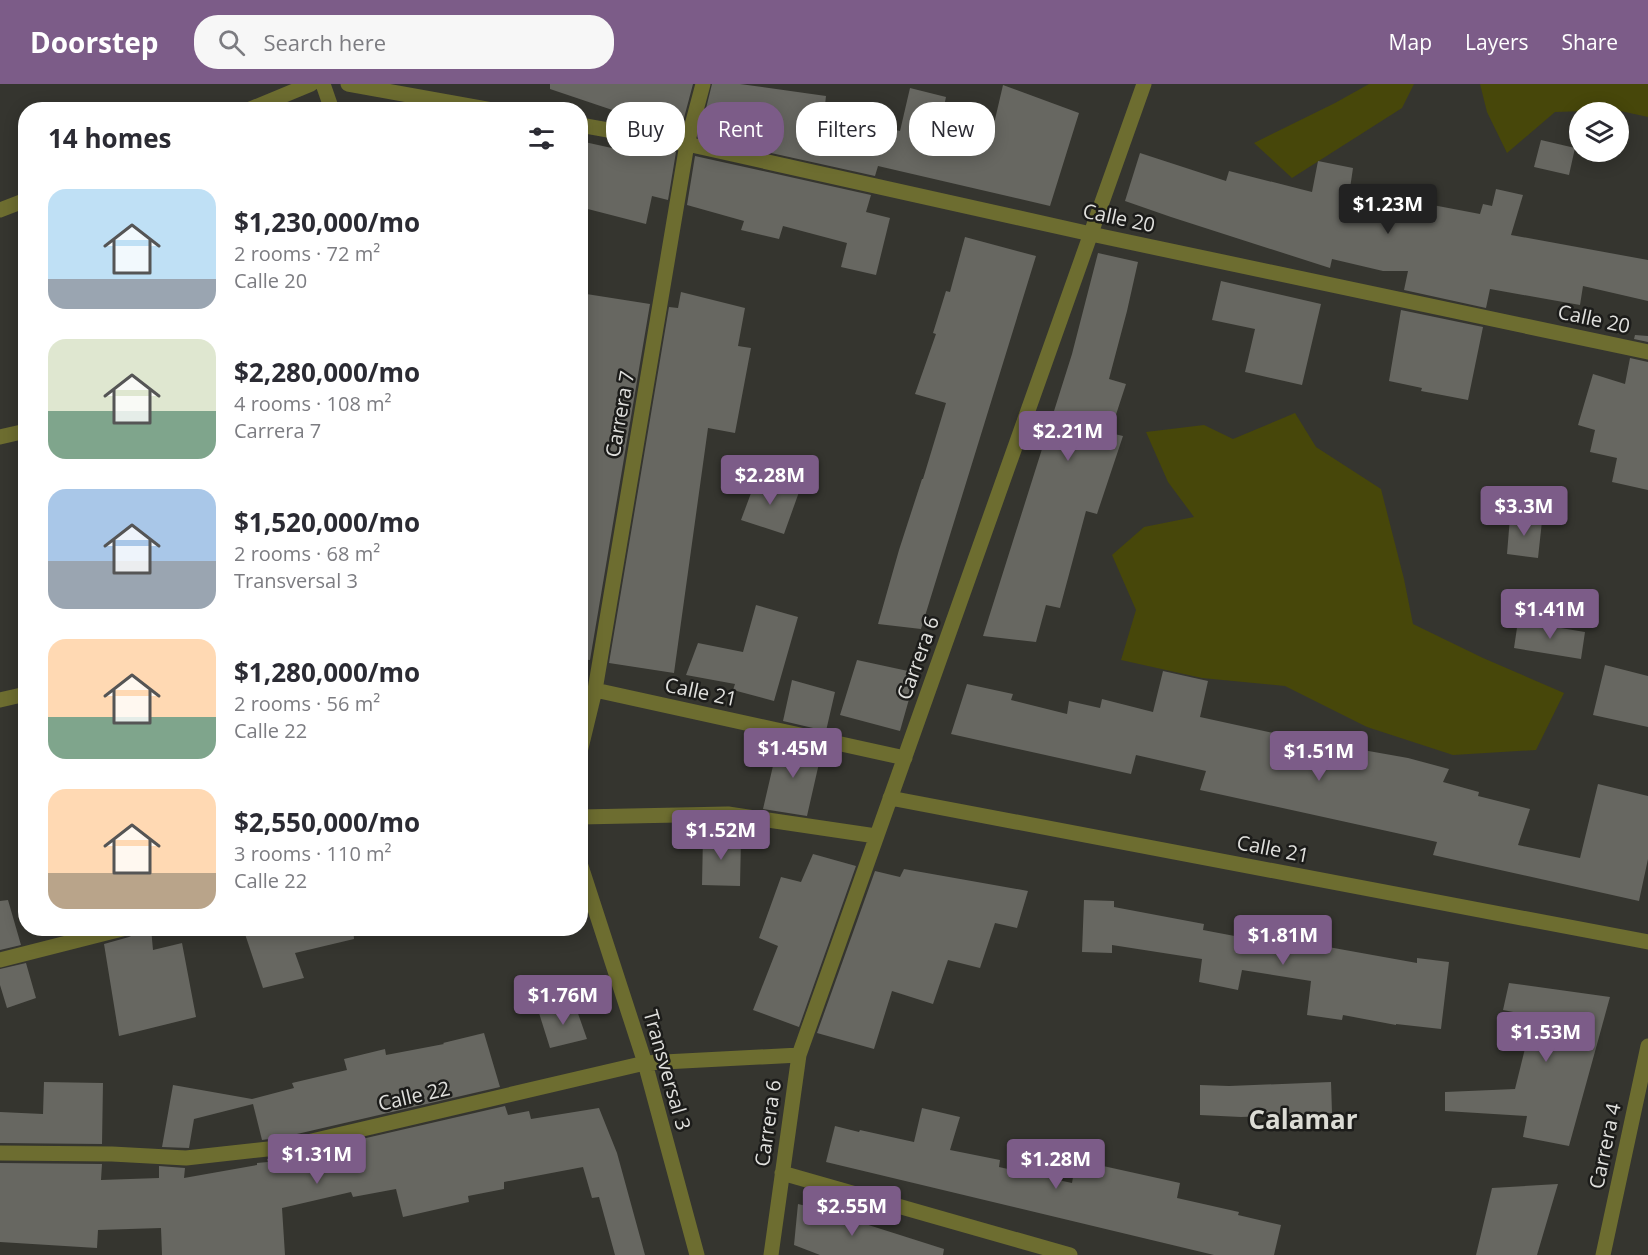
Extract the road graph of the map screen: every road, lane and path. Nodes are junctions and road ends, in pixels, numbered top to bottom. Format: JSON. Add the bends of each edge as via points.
{"nodes":[{"id":1,"x":311,"y":84,"type":"edge"},
{"id":2,"x":323,"y":84,"type":"edge"},
{"id":3,"x":348,"y":84,"type":"edge"},
{"id":4,"x":703,"y":84,"type":"edge"},
{"id":5,"x":1144,"y":84,"type":"edge"},
{"id":6,"x":267,"y":102,"type":"edge"},
{"id":7,"x":329,"y":102,"type":"edge"},
{"id":8,"x":448,"y":102,"type":"edge"},
{"id":9,"x":588,"y":126,"type":"edge"},
{"id":10,"x":687,"y":144,"type":"junction"},
{"id":11,"x":18,"y":203,"type":"edge"},
{"id":12,"x":0,"y":210,"type":"edge"},
{"id":13,"x":1091,"y":234,"type":"junction"},
{"id":14,"x":1648,"y":352,"type":"edge"},
{"id":15,"x":18,"y":433,"type":"edge"},
{"id":16,"x":0,"y":437,"type":"edge"},
{"id":17,"x":595,"y":690,"type":"junction"},
{"id":18,"x":18,"y":696,"type":"edge"},
{"id":19,"x":0,"y":699,"type":"edge"},
{"id":20,"x":588,"y":719,"type":"edge"},
{"id":21,"x":905,"y":758,"type":"junction"},
{"id":22,"x":890,"y":798,"type":"junction"},
{"id":23,"x":588,"y":817,"type":"edge"},
{"id":24,"x":876,"y":836,"type":"junction"},
{"id":25,"x":588,"y":888,"type":"edge"},
{"id":26,"x":94,"y":936,"type":"edge"},
{"id":27,"x":1648,"y":942,"type":"edge"},
{"id":28,"x":0,"y":960,"type":"edge"},
{"id":29,"x":1648,"y":1046,"type":"edge"},
{"id":30,"x":799,"y":1055,"type":"junction"},
{"id":31,"x":645,"y":1063,"type":"junction"},
{"id":32,"x":0,"y":1154,"type":"edge"},
{"id":33,"x":782,"y":1173,"type":"junction"},
{"id":34,"x":697,"y":1255,"type":"edge"},
{"id":35,"x":771,"y":1255,"type":"edge"},
{"id":36,"x":1070,"y":1255,"type":"edge"},
{"id":37,"x":1603,"y":1255,"type":"edge"}],
"edges":[{"from":1,"to":6,"type":"street"},
{"from":2,"to":7,"type":"street"},
{"from":3,"to":8,"type":"street"},
{"from":4,"to":10,"type":"street","name":"Carrera 7"},
{"from":5,"to":13,"type":"street","name":"Carrera 6"},
{"from":9,"to":10,"type":"street","name":"Calle 20"},
{"from":10,"to":13,"type":"street","name":"Calle 20"},
{"from":10,"to":17,"type":"street","name":"Carrera 7"},
{"from":11,"to":12,"type":"street"},
{"from":13,"to":14,"type":"street","name":"Calle 20"},
{"from":13,"to":21,"type":"street","name":"Carrera 6"},
{"from":15,"to":16,"type":"street"},
{"from":17,"to":20,"type":"street","name":"Carrera 7"},
{"from":17,"to":21,"type":"street","name":"Calle 21"},
{"from":18,"to":19,"type":"street"},
{"from":21,"to":22,"type":"street","name":"Carrera 6"},
{"from":22,"to":24,"type":"street","name":"Carrera 6"},
{"from":22,"to":27,"type":"street","name":"Calle 21"},
{"from":23,"to":24,"type":"street","via":[[728,814]]},
{"from":24,"to":30,"type":"street","name":"Carrera 6"},
{"from":25,"to":31,"type":"street","name":"Transversal 3"},
{"from":26,"to":28,"type":"street"},
{"from":29,"to":37,"type":"street","name":"Carrera 4"},
{"from":30,"to":31,"type":"street","name":"Calle 22"},
{"from":30,"to":33,"type":"street","name":"Carrera 6"},
{"from":31,"to":32,"type":"street","name":"Calle 22","via":[[286,1147],[186,1158]]},
{"from":31,"to":34,"type":"street","name":"Transversal 3"},
{"from":33,"to":35,"type":"street","name":"Carrera 6"},
{"from":33,"to":36,"type":"street"}]}
